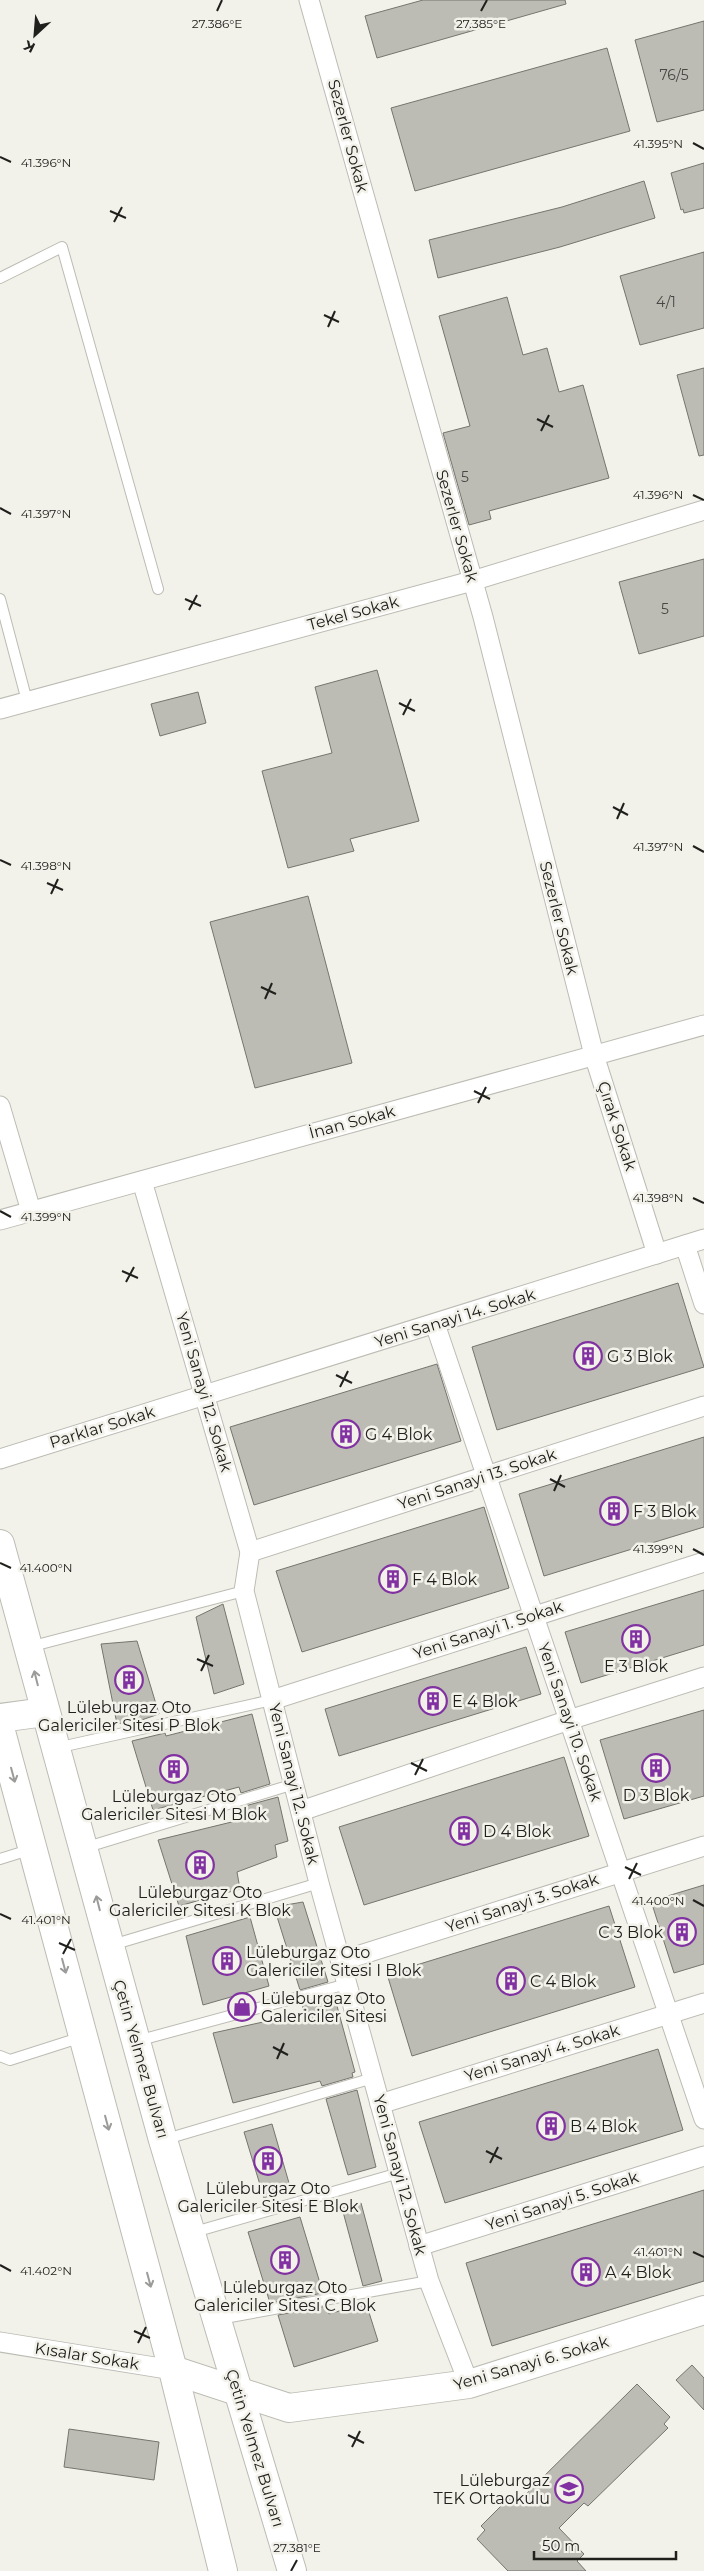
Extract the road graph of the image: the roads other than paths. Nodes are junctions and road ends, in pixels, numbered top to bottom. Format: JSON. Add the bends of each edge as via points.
{"nodes":[{"id":1,"x":309,"y":0,"type":"edge"},
{"id":2,"x":0,"y":278,"type":"edge"},
{"id":3,"x":704,"y":510,"type":"edge"},
{"id":4,"x":472,"y":581,"type":"junction"},
{"id":5,"x":158,"y":589,"type":"dead end"},
{"id":6,"x":0,"y":599,"type":"edge"},
{"id":7,"x":27,"y":701,"type":"junction"},
{"id":8,"x":0,"y":709,"type":"edge"},
{"id":9,"x":704,"y":1025,"type":"edge"},
{"id":10,"x":594,"y":1055,"type":"junction"},
{"id":11,"x":0,"y":1106,"type":"edge"},
{"id":12,"x":142,"y":1181,"type":"junction"},
{"id":13,"x":31,"y":1211,"type":"junction"},
{"id":14,"x":0,"y":1220,"type":"edge"},
{"id":15,"x":704,"y":1239,"type":"edge"},
{"id":16,"x":685,"y":1245,"type":"junction"},
{"id":17,"x":657,"y":1254,"type":"junction"},
{"id":18,"x":704,"y":1304,"type":"edge"},
{"id":19,"x":435,"y":1324,"type":"junction"},
{"id":20,"x":204,"y":1394,"type":"junction"},
{"id":21,"x":704,"y":1406,"type":"edge"},
{"id":22,"x":0,"y":1459,"type":"edge"},
{"id":23,"x":487,"y":1476,"type":"junction"},
{"id":24,"x":0,"y":1544,"type":"edge"},
{"id":25,"x":250,"y":1552,"type":"junction"},
{"id":26,"x":704,"y":1562,"type":"edge"},
{"id":27,"x":244,"y":1591,"type":"junction"},
{"id":28,"x":534,"y":1614,"type":"junction"},
{"id":29,"x":28,"y":1647,"type":"junction"},
{"id":30,"x":704,"y":1677,"type":"edge"},
{"id":31,"x":272,"y":1700,"type":"junction"},
{"id":32,"x":44,"y":1712,"type":"junction"},
{"id":33,"x":0,"y":1718,"type":"edge"},
{"id":34,"x":569,"y":1720,"type":"junction"},
{"id":35,"x":0,"y":1728,"type":"edge"},
{"id":36,"x":54,"y":1748,"type":"junction"},
{"id":37,"x":294,"y":1784,"type":"junction"},
{"id":38,"x":301,"y":1811,"type":"junction"},
{"id":39,"x":704,"y":1846,"type":"edge"},
{"id":40,"x":84,"y":1848,"type":"junction"},
{"id":41,"x":33,"y":1849,"type":"junction"},
{"id":42,"x":0,"y":1859,"type":"edge"},
{"id":43,"x":620,"y":1872,"type":"junction"},
{"id":44,"x":319,"y":1884,"type":"junction"},
{"id":45,"x":109,"y":1946,"type":"junction"},
{"id":46,"x":341,"y":1961,"type":"junction"},
{"id":47,"x":347,"y":1984,"type":"junction"},
{"id":48,"x":704,"y":2002,"type":"edge"},
{"id":49,"x":668,"y":2014,"type":"junction"},
{"id":50,"x":83,"y":2036,"type":"junction"},
{"id":51,"x":136,"y":2041,"type":"junction"},
{"id":52,"x":0,"y":2056,"type":"edge"},
{"id":53,"x":373,"y":2078,"type":"junction"},
{"id":54,"x":380,"y":2104,"type":"junction"},
{"id":55,"x":704,"y":2119,"type":"edge"},
{"id":56,"x":163,"y":2140,"type":"junction"},
{"id":57,"x":704,"y":2156,"type":"edge"},
{"id":58,"x":399,"y":2173,"type":"junction"},
{"id":59,"x":190,"y":2233,"type":"junction"},
{"id":60,"x":419,"y":2246,"type":"junction"},
{"id":61,"x":429,"y":2281,"type":"junction"},
{"id":62,"x":704,"y":2310,"type":"edge"},
{"id":63,"x":217,"y":2320,"type":"junction"},
{"id":64,"x":0,"y":2342,"type":"edge"},
{"id":65,"x":173,"y":2370,"type":"junction"},
{"id":66,"x":469,"y":2384,"type":"junction"},
{"id":67,"x":237,"y":2392,"type":"junction"},
{"id":68,"x":223,"y":2571,"type":"edge"},
{"id":69,"x":292,"y":2571,"type":"edge"}],
"edges":[{"from":1,"to":4,"type":"street","name":"Sezerler Sokak"},
{"from":2,"to":5,"type":"lane","via":[[62,246]]},
{"from":3,"to":4,"type":"street","name":"Tekel Sokak"},
{"from":4,"to":7,"type":"street","name":"Tekel Sokak"},
{"from":4,"to":10,"type":"street","name":"Sezerler Sokak"},
{"from":6,"to":7,"type":"lane"},
{"from":7,"to":8,"type":"street","name":"Tekel Sokak"},
{"from":9,"to":10,"type":"street","name":"İnan Sokak"},
{"from":10,"to":12,"type":"street","name":"İnan Sokak"},
{"from":10,"to":17,"type":"street","name":"Çırak Sokak"},
{"from":11,"to":13,"type":"street"},
{"from":12,"to":13,"type":"street","name":"İnan Sokak"},
{"from":12,"to":20,"type":"street","name":"Yeni Sanayi 12. Sokak"},
{"from":13,"to":14,"type":"street","name":"İnan Sokak"},
{"from":15,"to":16,"type":"street","name":"Yeni Sanayi 14. Sokak"},
{"from":16,"to":17,"type":"street","name":"Yeni Sanayi 14. Sokak"},
{"from":16,"to":18,"type":"street"},
{"from":17,"to":19,"type":"street","name":"Yeni Sanayi 14. Sokak"},
{"from":19,"to":20,"type":"street","name":"Yeni Sanayi 14. Sokak"},
{"from":19,"to":23,"type":"street","name":"Yeni Sanayi 10. Sokak"},
{"from":20,"to":22,"type":"street","name":"Parklar Sokak"},
{"from":20,"to":25,"type":"street","name":"Yeni Sanayi 12. Sokak"},
{"from":21,"to":23,"type":"street","name":"Yeni Sanayi 13. Sokak"},
{"from":23,"to":25,"type":"street","name":"Yeni Sanayi 13. Sokak"},
{"from":23,"to":28,"type":"street","name":"Yeni Sanayi 10. Sokak"},
{"from":24,"to":29,"type":"street","name":"Çetin Yelmez Bulvarı"},
{"from":25,"to":27,"type":"street","name":"Yeni Sanayi 12. Sokak"},
{"from":26,"to":28,"type":"street","name":"Yeni Sanayi 1. Sokak"},
{"from":27,"to":29,"type":"lane"},
{"from":27,"to":31,"type":"street","name":"Yeni Sanayi 12. Sokak"},
{"from":28,"to":31,"type":"street","name":"Yeni Sanayi 1. Sokak"},
{"from":28,"to":34,"type":"street","name":"Yeni Sanayi 10. Sokak"},
{"from":32,"to":29,"type":"street","name":"Çetin Yelmez Bulvarı","one_way":true},
{"from":30,"to":34,"type":"street"},
{"from":31,"to":36,"type":"lane"},
{"from":31,"to":37,"type":"street","name":"Yeni Sanayi 12. Sokak"},
{"from":32,"to":33,"type":"street"},
{"from":32,"to":36,"type":"street","name":"Çetin Yelmez Bulvarı"},
{"from":34,"to":38,"type":"street"},
{"from":34,"to":43,"type":"street","name":"Yeni Sanayi 10. Sokak"},
{"from":35,"to":41,"type":"street","one_way":true},
{"from":36,"to":40,"type":"street","name":"Çetin Yelmez Bulvarı"},
{"from":37,"to":38,"type":"street","name":"Yeni Sanayi 12. Sokak"},
{"from":37,"to":40,"type":"lane"},
{"from":38,"to":44,"type":"street","name":"Yeni Sanayi 12. Sokak"},
{"from":39,"to":43,"type":"street","name":"Yeni Sanayi 3. Sokak"},
{"from":45,"to":40,"type":"street","name":"Çetin Yelmez Bulvarı","one_way":true},
{"from":41,"to":42,"type":"lane"},
{"from":41,"to":50,"type":"street","one_way":true},
{"from":43,"to":46,"type":"street","name":"Yeni Sanayi 3. Sokak"},
{"from":43,"to":49,"type":"street","name":"Yeni Sanayi 10. Sokak"},
{"from":44,"to":45,"type":"lane"},
{"from":44,"to":46,"type":"street","name":"Yeni Sanayi 12. Sokak"},
{"from":45,"to":51,"type":"street","name":"Çetin Yelmez Bulvarı"},
{"from":46,"to":47,"type":"street","name":"Yeni Sanayi 12. Sokak"},
{"from":47,"to":51,"type":"lane"},
{"from":47,"to":53,"type":"street","name":"Yeni Sanayi 12. Sokak"},
{"from":48,"to":49,"type":"street","name":"Yeni Sanayi 4. Sokak"},
{"from":49,"to":54,"type":"street","name":"Yeni Sanayi 4. Sokak"},
{"from":49,"to":55,"type":"street","name":"Yeni Sanayi 10. Sokak"},
{"from":50,"to":52,"type":"lane","via":[[10,2060]]},
{"from":50,"to":65,"type":"street","one_way":true},
{"from":51,"to":56,"type":"street","name":"Çetin Yelmez Bulvarı"},
{"from":53,"to":54,"type":"street","name":"Yeni Sanayi 12. Sokak"},
{"from":53,"to":56,"type":"lane"},
{"from":54,"to":58,"type":"street","name":"Yeni Sanayi 12. Sokak"},
{"from":56,"to":59,"type":"street","name":"Çetin Yelmez Bulvarı"},
{"from":57,"to":60,"type":"street","name":"Yeni Sanayi 5. Sokak"},
{"from":58,"to":59,"type":"lane"},
{"from":58,"to":60,"type":"street","name":"Yeni Sanayi 12. Sokak"},
{"from":59,"to":63,"type":"street","name":"Çetin Yelmez Bulvarı"},
{"from":60,"to":61,"type":"street","name":"Yeni Sanayi 12. Sokak"},
{"from":61,"to":63,"type":"lane"},
{"from":61,"to":66,"type":"street","name":"Yeni Sanayi 12. Sokak"},
{"from":62,"to":66,"type":"street","name":"Yeni Sanayi 6. Sokak"},
{"from":63,"to":67,"type":"street","name":"Çetin Yelmez Bulvarı"},
{"from":64,"to":65,"type":"street","name":"Kısalar Sokak"},
{"from":65,"to":67,"type":"street","name":"Yeni Sanayi 6. Sokak"},
{"from":65,"to":68,"type":"street"},
{"from":66,"to":67,"type":"street","name":"Yeni Sanayi 6. Sokak","via":[[288,2408]]},
{"from":67,"to":69,"type":"street","name":"Çetin Yelmez Bulvarı"}]}
